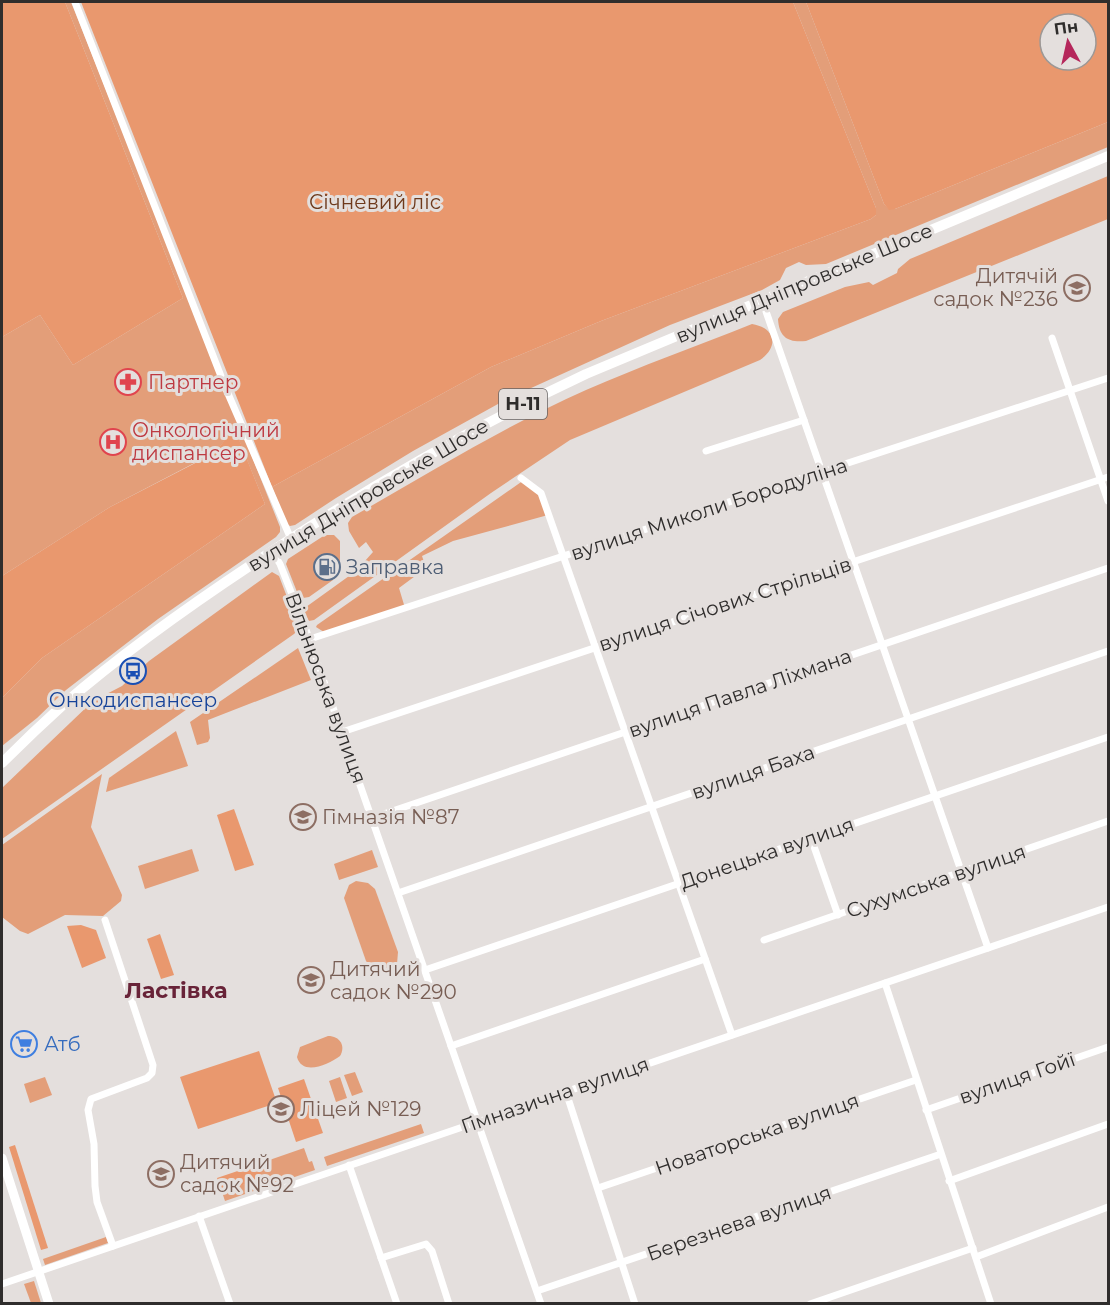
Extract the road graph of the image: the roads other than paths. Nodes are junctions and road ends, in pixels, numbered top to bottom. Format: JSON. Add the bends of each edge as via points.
{"nodes":[{"id":1,"x":75,"y":2,"type":"edge"},
{"id":2,"x":1108,"y":156,"type":"edge"},
{"id":3,"x":762,"y":300,"type":"junction"},
{"id":4,"x":1052,"y":338,"type":"dead end"},
{"id":5,"x":1108,"y":378,"type":"edge"},
{"id":6,"x":1071,"y":390,"type":"junction"},
{"id":7,"x":804,"y":420,"type":"junction"},
{"id":8,"x":706,"y":451,"type":"dead end"},
{"id":9,"x":822,"y":472,"type":"junction"},
{"id":10,"x":521,"y":478,"type":"dead end"},
{"id":11,"x":1105,"y":478,"type":"edge"},
{"id":12,"x":1108,"y":501,"type":"edge"},
{"id":13,"x":291,"y":539,"type":"junction"},
{"id":14,"x":272,"y":551,"type":"junction"},
{"id":15,"x":563,"y":556,"type":"junction"},
{"id":16,"x":853,"y":562,"type":"junction"},
{"id":17,"x":1108,"y":568,"type":"edge"},
{"id":18,"x":310,"y":639,"type":"junction"},
{"id":19,"x":882,"y":645,"type":"junction"},
{"id":20,"x":595,"y":648,"type":"junction"},
{"id":21,"x":1108,"y":651,"type":"edge"},
{"id":22,"x":908,"y":719,"type":"junction"},
{"id":23,"x":342,"y":732,"type":"junction"},
{"id":24,"x":625,"y":732,"type":"junction"},
{"id":25,"x":1108,"y":737,"type":"edge"},
{"id":26,"x":2,"y":763,"type":"edge"},
{"id":27,"x":935,"y":796,"type":"junction"},
{"id":28,"x":652,"y":807,"type":"junction"},
{"id":29,"x":372,"y":818,"type":"junction"},
{"id":30,"x":1108,"y":822,"type":"edge"},
{"id":31,"x":812,"y":838,"type":"junction"},
{"id":32,"x":962,"y":873,"type":"junction"},
{"id":33,"x":679,"y":883,"type":"junction"},
{"id":34,"x":398,"y":893,"type":"junction"},
{"id":35,"x":1108,"y":907,"type":"edge"},
{"id":36,"x":838,"y":915,"type":"junction"},
{"id":37,"x":105,"y":920,"type":"dead end"},
{"id":38,"x":764,"y":940,"type":"dead end"},
{"id":39,"x":988,"y":948,"type":"junction"},
{"id":40,"x":705,"y":959,"type":"junction"},
{"id":41,"x":425,"y":970,"type":"junction"},
{"id":42,"x":885,"y":983,"type":"junction"},
{"id":43,"x":732,"y":1035,"type":"junction"},
{"id":44,"x":451,"y":1046,"type":"junction"},
{"id":45,"x":1108,"y":1047,"type":"edge"},
{"id":46,"x":916,"y":1080,"type":"junction"},
{"id":47,"x":566,"y":1092,"type":"junction"},
{"id":48,"x":926,"y":1110,"type":"junction"},
{"id":49,"x":478,"y":1122,"type":"junction"},
{"id":50,"x":1108,"y":1124,"type":"edge"},
{"id":51,"x":941,"y":1154,"type":"junction"},
{"id":52,"x":2,"y":1158,"type":"edge"},
{"id":53,"x":349,"y":1165,"type":"junction"},
{"id":54,"x":949,"y":1181,"type":"junction"},
{"id":55,"x":6,"y":1188,"type":"edge"},
{"id":56,"x":598,"y":1188,"type":"junction"},
{"id":57,"x":1108,"y":1207,"type":"edge"},
{"id":58,"x":200,"y":1216,"type":"junction"},
{"id":59,"x":113,"y":1246,"type":"junction"},
{"id":60,"x":973,"y":1248,"type":"junction"},
{"id":61,"x":976,"y":1257,"type":"junction"},
{"id":62,"x":381,"y":1258,"type":"junction"},
{"id":63,"x":622,"y":1262,"type":"junction"},
{"id":64,"x":38,"y":1271,"type":"junction"},
{"id":65,"x":2,"y":1284,"type":"edge"},
{"id":66,"x":537,"y":1291,"type":"junction"},
{"id":67,"x":49,"y":1304,"type":"edge"},
{"id":68,"x":230,"y":1304,"type":"edge"},
{"id":69,"x":397,"y":1304,"type":"edge"},
{"id":70,"x":449,"y":1304,"type":"edge"},
{"id":71,"x":541,"y":1304,"type":"edge"},
{"id":72,"x":635,"y":1304,"type":"edge"},
{"id":73,"x":810,"y":1304,"type":"edge"},
{"id":74,"x":991,"y":1304,"type":"edge"}],
"edges":[{"from":1,"to":13,"type":"street","via":[[226,388]]},
{"from":2,"to":3,"type":"main road","name":"вулиця Дніпровське Шосе","number":"Н-11"},
{"from":3,"to":7,"type":"street"},
{"from":3,"to":13,"type":"main road","name":"вулиця Дніпровське Шосе","number":"Н-11","via":[[521,405]]},
{"from":4,"to":6,"type":"street"},
{"from":5,"to":6,"type":"street","name":"вулиця Миколи Бородуліна"},
{"from":6,"to":9,"type":"street","name":"вулиця Миколи Бородуліна"},
{"from":6,"to":11,"type":"street"},
{"from":7,"to":8,"type":"street"},
{"from":7,"to":9,"type":"street"},
{"from":9,"to":15,"type":"street","name":"вулиця Миколи Бородуліна"},
{"from":9,"to":16,"type":"street"},
{"from":10,"to":15,"type":"street","via":[[541,493]]},
{"from":11,"to":12,"type":"street"},
{"from":11,"to":16,"type":"street","name":"вулиця Січових Стрільців"},
{"from":13,"to":14,"type":"main road","name":"вулиця Дніпровське Шосе","number":"Н-11"},
{"from":14,"to":18,"type":"street","name":"Вільнюська вулиця"},
{"from":14,"to":26,"type":"main road","name":"вулиця Дніпровське Шосе","number":"Н-11","via":[[162,626],[73,696]]},
{"from":15,"to":18,"type":"street","name":"вулиця Миколи Бородуліна"},
{"from":15,"to":20,"type":"street"},
{"from":16,"to":19,"type":"street"},
{"from":16,"to":20,"type":"street","name":"вулиця Січових Стрільців"},
{"from":17,"to":19,"type":"street","name":"вулиця Павла Ліхмана"},
{"from":18,"to":23,"type":"street","name":"Вільнюська вулиця"},
{"from":19,"to":22,"type":"street"},
{"from":19,"to":24,"type":"street","name":"вулиця Павла Ліхмана"},
{"from":20,"to":23,"type":"street","name":"вулиця Січових Стрільців"},
{"from":20,"to":24,"type":"street"},
{"from":21,"to":22,"type":"street","name":"вулиця Баха"},
{"from":22,"to":27,"type":"street"},
{"from":22,"to":28,"type":"street","name":"вулиця Баха"},
{"from":23,"to":29,"type":"street","name":"Вільнюська вулиця"},
{"from":24,"to":28,"type":"street"},
{"from":24,"to":29,"type":"street","name":"вулиця Павла Ліхмана"},
{"from":25,"to":27,"type":"street","name":"Донецька вулиця"},
{"from":27,"to":31,"type":"street","name":"Донецька вулиця"},
{"from":27,"to":32,"type":"street"},
{"from":28,"to":33,"type":"street"},
{"from":28,"to":34,"type":"street","name":"вулиця Баха"},
{"from":29,"to":34,"type":"street","name":"Вільнюська вулиця"},
{"from":30,"to":32,"type":"street","name":"Сухумська вулиця"},
{"from":31,"to":33,"type":"street","name":"Донецька вулиця"},
{"from":31,"to":36,"type":"street"},
{"from":32,"to":36,"type":"street","name":"Сухумська вулиця"},
{"from":32,"to":39,"type":"street"},
{"from":33,"to":40,"type":"street"},
{"from":33,"to":41,"type":"street","name":"Донецька вулиця"},
{"from":34,"to":41,"type":"street","name":"Вільнюська вулиця"},
{"from":35,"to":39,"type":"street","name":"Гімназична вулиця"},
{"from":36,"to":38,"type":"street","name":"Сухумська вулиця"},
{"from":37,"to":59,"type":"street","via":[[153,1065],[147,1078],[91,1099],[88,1110],[94,1144],[94,1186]]},
{"from":39,"to":42,"type":"street","name":"Гімназична вулиця"},
{"from":40,"to":43,"type":"street"},
{"from":40,"to":44,"type":"street"},
{"from":41,"to":44,"type":"street","name":"Вільнюська вулиця"},
{"from":42,"to":43,"type":"street","name":"Гімназична вулиця"},
{"from":42,"to":46,"type":"street"},
{"from":43,"to":47,"type":"street","name":"Гімназична вулиця"},
{"from":44,"to":49,"type":"street","name":"Вільнюська вулиця"},
{"from":45,"to":48,"type":"street","name":"вулиця Гойї"},
{"from":46,"to":48,"type":"street"},
{"from":46,"to":56,"type":"street","name":"Новаторська вулиця"},
{"from":47,"to":49,"type":"street","name":"Гімназична вулиця"},
{"from":47,"to":56,"type":"street"},
{"from":48,"to":51,"type":"street"},
{"from":49,"to":53,"type":"street","name":"Гімназична вулиця"},
{"from":49,"to":66,"type":"street","name":"Вільнюська вулиця"},
{"from":50,"to":54,"type":"street"},
{"from":51,"to":54,"type":"street"},
{"from":51,"to":63,"type":"street","name":"Березнева вулиця"},
{"from":52,"to":55,"type":"street"},
{"from":53,"to":58,"type":"street","name":"Гімназична вулиця"},
{"from":53,"to":62,"type":"street"},
{"from":54,"to":60,"type":"street"},
{"from":55,"to":64,"type":"street"},
{"from":56,"to":63,"type":"street"},
{"from":57,"to":61,"type":"street"},
{"from":58,"to":59,"type":"street","name":"Гімназична вулиця"},
{"from":58,"to":68,"type":"street"},
{"from":59,"to":64,"type":"street","name":"Гімназична вулиця"},
{"from":60,"to":61,"type":"street"},
{"from":60,"to":73,"type":"street"},
{"from":61,"to":74,"type":"street"},
{"from":62,"to":69,"type":"street"},
{"from":62,"to":70,"type":"street","via":[[426,1244],[432,1251]]},
{"from":63,"to":66,"type":"street","name":"Березнева вулиця"},
{"from":63,"to":72,"type":"street"},
{"from":64,"to":65,"type":"street","name":"Гімназична вулиця"},
{"from":64,"to":67,"type":"street"},
{"from":66,"to":71,"type":"street","name":"Вільнюська вулиця"}]}
